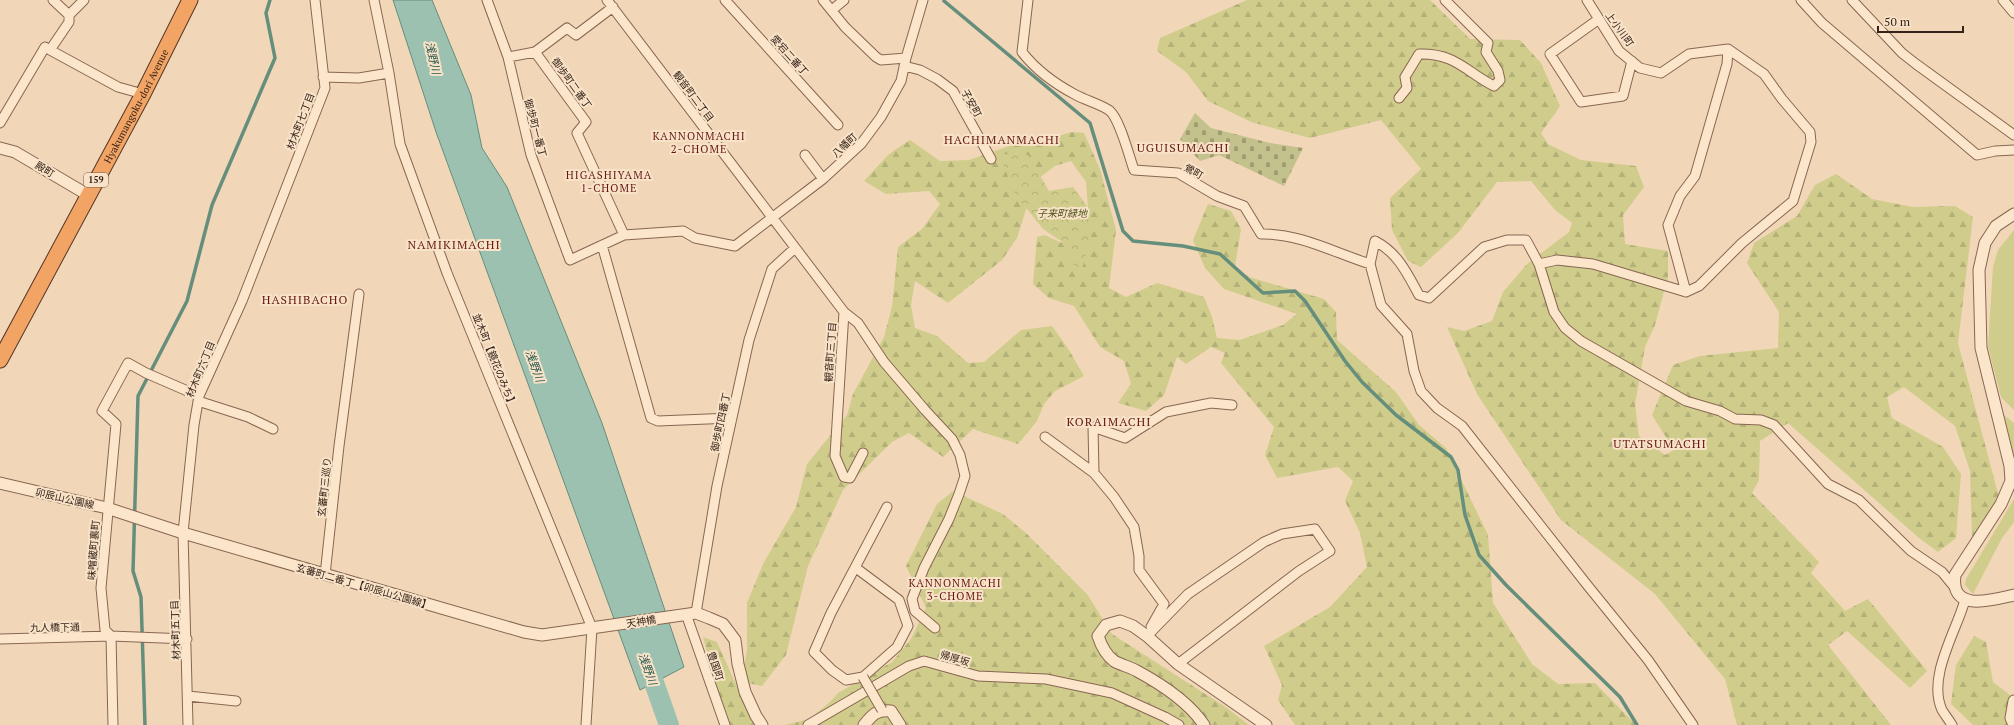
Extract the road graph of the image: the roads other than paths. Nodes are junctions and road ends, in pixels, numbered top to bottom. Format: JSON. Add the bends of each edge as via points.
{"nodes":[{"id":1,"x":53,"y":0,"type":"edge"},
{"id":2,"x":84,"y":0,"type":"edge"},
{"id":3,"x":190,"y":0,"type":"edge"},
{"id":4,"x":315,"y":0,"type":"edge"},
{"id":5,"x":374,"y":0,"type":"edge"},
{"id":6,"x":487,"y":0,"type":"edge"},
{"id":7,"x":725,"y":0,"type":"edge"},
{"id":8,"x":823,"y":0,"type":"edge"},
{"id":9,"x":844,"y":0,"type":"edge"},
{"id":10,"x":923,"y":0,"type":"edge"},
{"id":11,"x":1028,"y":0,"type":"edge"},
{"id":12,"x":1444,"y":0,"type":"edge"},
{"id":13,"x":1586,"y":0,"type":"edge"},
{"id":14,"x":1802,"y":0,"type":"edge"},
{"id":15,"x":1852,"y":0,"type":"edge"},
{"id":16,"x":2003,"y":0,"type":"edge"},
{"id":17,"x":610,"y":4,"type":"edge"},
{"id":18,"x":832,"y":10,"type":"junction"},
{"id":19,"x":2014,"y":13,"type":"edge"},
{"id":20,"x":68,"y":15,"type":"junction"},
{"id":21,"x":1599,"y":19,"type":"junction"},
{"id":22,"x":1728,"y":49,"type":"junction"},
{"id":23,"x":50,"y":50,"type":"junction"},
{"id":24,"x":535,"y":52,"type":"junction"},
{"id":25,"x":508,"y":57,"type":"junction"},
{"id":26,"x":1632,"y":61,"type":"junction"},
{"id":27,"x":905,"y":62,"type":"junction"},
{"id":28,"x":389,"y":73,"type":"junction"},
{"id":29,"x":323,"y":77,"type":"junction"},
{"id":30,"x":143,"y":94,"type":"junction"},
{"id":31,"x":1399,"y":98,"type":"dead end"},
{"id":32,"x":0,"y":123,"type":"edge"},
{"id":33,"x":838,"y":125,"type":"dead end"},
{"id":34,"x":2014,"y":135,"type":"edge"},
{"id":35,"x":0,"y":148,"type":"edge"},
{"id":36,"x":2014,"y":150,"type":"edge"},
{"id":37,"x":805,"y":155,"type":"dead end"},
{"id":38,"x":991,"y":159,"type":"dead end"},
{"id":39,"x":823,"y":179,"type":"junction"},
{"id":40,"x":88,"y":195,"type":"junction"},
{"id":41,"x":2014,"y":214,"type":"edge"},
{"id":42,"x":771,"y":218,"type":"junction"},
{"id":43,"x":273,"y":222,"type":"joint"},
{"id":44,"x":624,"y":235,"type":"junction"},
{"id":45,"x":602,"y":245,"type":"junction"},
{"id":46,"x":795,"y":248,"type":"junction"},
{"id":47,"x":1370,"y":264,"type":"junction"},
{"id":48,"x":1539,"y":264,"type":"junction"},
{"id":49,"x":1686,"y":292,"type":"junction"},
{"id":50,"x":359,"y":294,"type":"dead end"},
{"id":51,"x":844,"y":312,"type":"junction"},
{"id":52,"x":0,"y":360,"type":"edge"},
{"id":53,"x":199,"y":398,"type":"junction"},
{"id":54,"x":1232,"y":405,"type":"dead end"},
{"id":55,"x":732,"y":418,"type":"junction"},
{"id":56,"x":274,"y":429,"type":"dead end"},
{"id":57,"x":1045,"y":437,"type":"dead end"},
{"id":58,"x":863,"y":453,"type":"dead end"},
{"id":59,"x":1094,"y":473,"type":"junction"},
{"id":60,"x":0,"y":483,"type":"edge"},
{"id":61,"x":887,"y":507,"type":"dead end"},
{"id":62,"x":107,"y":508,"type":"junction"},
{"id":63,"x":135,"y":517,"type":"joint"},
{"id":64,"x":183,"y":534,"type":"junction"},
{"id":65,"x":856,"y":568,"type":"junction"},
{"id":66,"x":326,"y":575,"type":"junction"},
{"id":67,"x":1956,"y":589,"type":"junction"},
{"id":68,"x":2014,"y":595,"type":"edge"},
{"id":69,"x":1965,"y":600,"type":"junction"},
{"id":70,"x":687,"y":614,"type":"junction"},
{"id":71,"x":598,"y":628,"type":"junction"},
{"id":72,"x":935,"y":628,"type":"dead end"},
{"id":73,"x":1148,"y":634,"type":"junction"},
{"id":74,"x":111,"y":636,"type":"junction"},
{"id":75,"x":0,"y":639,"type":"edge"},
{"id":76,"x":187,"y":639,"type":"junction"},
{"id":77,"x":1178,"y":664,"type":"junction"},
{"id":78,"x":863,"y":677,"type":"junction"},
{"id":79,"x":188,"y":696,"type":"junction"},
{"id":80,"x":2014,"y":701,"type":"edge"},
{"id":81,"x":236,"y":702,"type":"dead end"},
{"id":82,"x":882,"y":710,"type":"junction"},
{"id":83,"x":113,"y":725,"type":"edge"},
{"id":84,"x":188,"y":725,"type":"edge"},
{"id":85,"x":586,"y":725,"type":"edge"},
{"id":86,"x":725,"y":725,"type":"edge"},
{"id":87,"x":762,"y":725,"type":"edge"},
{"id":88,"x":808,"y":725,"type":"edge"},
{"id":89,"x":864,"y":725,"type":"edge"},
{"id":90,"x":900,"y":725,"type":"edge"},
{"id":91,"x":1179,"y":725,"type":"edge"},
{"id":92,"x":1204,"y":725,"type":"edge"},
{"id":93,"x":1266,"y":725,"type":"edge"},
{"id":94,"x":1693,"y":725,"type":"edge"},
{"id":95,"x":1952,"y":725,"type":"edge"},
{"id":96,"x":2014,"y":725,"type":"edge"}],
"edges":[{"from":1,"to":20,"type":"street"},
{"from":2,"to":20,"type":"street"},
{"from":3,"to":30,"type":"highway","name":"Hyakumangoku-dori Avenue","number":"159"},
{"from":4,"to":29,"type":"street","name":"材木町七丁目"},
{"from":5,"to":28,"type":"street","name":"並木町【鏡花のみち】"},
{"from":6,"to":25,"type":"street","name":"御歩町一番丁"},
{"from":7,"to":33,"type":"street","name":"愛宕二番丁"},
{"from":8,"to":18,"type":"street"},
{"from":9,"to":18,"type":"street"},
{"from":10,"to":27,"type":"street","name":"八幡町"},
{"from":11,"to":47,"type":"street","name":"鶯町","via":[[1022,52],[1034,68],[1075,95],[1110,111],[1121,132],[1134,170],[1178,174],[1217,196],[1244,206],[1261,234],[1278,234]]},
{"from":12,"to":31,"type":"street","via":[[1488,43],[1486,52],[1498,70],[1500,80],[1494,86],[1467,67],[1448,58],[1428,53],[1419,54],[1405,77],[1407,88]]},
{"from":13,"to":21,"type":"street","name":"上小川町"},
{"from":14,"to":36,"type":"street","via":[[1822,23],[1977,155]]},
{"from":15,"to":34,"type":"street","via":[[1911,61]]},
{"from":16,"to":19,"type":"street"},
{"from":17,"to":24,"type":"street","via":[[576,35],[567,28]]},
{"from":17,"to":42,"type":"street","name":"観音町二丁目"},
{"from":18,"to":27,"type":"street","via":[[863,46],[877,58]]},
{"from":20,"to":23,"type":"street","via":[[69,22]]},
{"from":21,"to":26,"type":"street","name":"上小川町","via":[[1619,51]]},
{"from":21,"to":26,"type":"street","via":[[1550,54],[1581,102],[1623,96]]},
{"from":22,"to":26,"type":"street","name":"上小川町","via":[[1689,54],[1661,73],[1640,68]]},
{"from":22,"to":49,"type":"street","via":[[1727,64],[1696,176],[1680,196],[1668,225]]},
{"from":22,"to":49,"type":"street","via":[[1764,74],[1810,132],[1811,142],[1793,201],[1742,243],[1699,286]]},
{"from":23,"to":30,"type":"street","via":[[118,87]]},
{"from":23,"to":32,"type":"street","via":[[45,46]]},
{"from":24,"to":25,"type":"street"},
{"from":24,"to":44,"type":"street","name":"御歩町二番丁","via":[[586,122],[577,133]]},
{"from":25,"to":45,"type":"street","name":"御歩町一番丁","via":[[531,155],[570,260]]},
{"from":27,"to":38,"type":"street","name":"子安町","via":[[953,91]]},
{"from":27,"to":39,"type":"street","name":"八幡町","via":[[901,81],[881,117],[861,144]]},
{"from":28,"to":29,"type":"street","via":[[359,78]]},
{"from":28,"to":71,"type":"street","name":"並木町【鏡花のみち】","via":[[400,144],[424,213]]},
{"from":29,"to":43,"type":"street","name":"材木町七丁目","via":[[325,88]]},
{"from":30,"to":40,"type":"highway","name":"Hyakumangoku-dori Avenue","number":"159"},
{"from":35,"to":40,"type":"street","name":"殿町","via":[[15,152]]},
{"from":37,"to":39,"type":"street"},
{"from":39,"to":42,"type":"street","name":"八幡町"},
{"from":40,"to":52,"type":"highway","name":"Hyakumangoku-dori Avenue","number":"159"},
{"from":41,"to":67,"type":"street","via":[[1992,231],[1985,243],[1979,270],[1981,348],[2010,466],[2011,481],[2001,504],[1955,575]]},
{"from":42,"to":44,"type":"street","name":"八幡町","via":[[735,246],[695,238],[683,231]]},
{"from":42,"to":46,"type":"street","name":"観音町三丁目"},
{"from":43,"to":53,"type":"street","name":"材木町六丁目","via":[[242,301]]},
{"from":44,"to":45,"type":"street"},
{"from":45,"to":55,"type":"street","via":[[651,418],[658,422]]},
{"from":46,"to":51,"type":"street","name":"観音町三丁目"},
{"from":46,"to":55,"type":"street","name":"御歩町四番丁","via":[[772,269],[749,340]]},
{"from":47,"to":48,"type":"street","via":[[1375,241],[1387,247],[1401,261],[1419,295],[1429,298],[1484,247],[1507,240],[1526,240]]},
{"from":47,"to":94,"type":"street","via":[[1381,305],[1407,334],[1420,391],[1437,408],[1462,426],[1644,654]]},
{"from":48,"to":49,"type":"street","via":[[1558,260],[1592,264]]},
{"from":48,"to":67,"type":"street","via":[[1554,312],[1565,328],[1581,341],[1686,402],[1735,419],[1760,420],[1774,425],[1828,484],[1859,500],[1910,551],[1942,572]]},
{"from":50,"to":66,"type":"street","name":"玄蕃町三巡り"},
{"from":51,"to":58,"type":"street","name":"観音町三丁目","via":[[835,456],[844,477],[850,478]]},
{"from":51,"to":72,"type":"street","via":[[858,324],[884,362],[952,439],[960,455],[965,476],[959,494],[912,599],[915,611]]},
{"from":53,"to":56,"type":"street"},
{"from":53,"to":62,"type":"street","name":"味噌蔵町裏町","via":[[128,363],[102,411],[116,424]]},
{"from":53,"to":64,"type":"street","name":"材木町六丁目"},
{"from":54,"to":59,"type":"street","via":[[1211,404],[1166,412],[1125,438],[1093,427]]},
{"from":55,"to":70,"type":"street","name":"御歩町四番丁"},
{"from":57,"to":59,"type":"street"},
{"from":59,"to":73,"type":"street","via":[[1134,527],[1139,570],[1164,604]]},
{"from":60,"to":62,"type":"street","name":"卯辰山公園線"},
{"from":61,"to":65,"type":"street"},
{"from":62,"to":63,"type":"street","name":"卯辰山公園線"},
{"from":62,"to":74,"type":"street","name":"味噌蔵町裏町","via":[[101,588],[105,630]]},
{"from":63,"to":64,"type":"street","name":"玄蕃町二番丁【卯辰山公園線】"},
{"from":64,"to":66,"type":"street","name":"玄蕃町二番丁【卯辰山公園線】"},
{"from":64,"to":76,"type":"street","name":"材木町五丁目"},
{"from":65,"to":78,"type":"street","via":[[899,600],[908,626],[897,647]]},
{"from":65,"to":78,"type":"street","via":[[831,613],[814,652],[846,680]]},
{"from":66,"to":71,"type":"street","name":"玄蕃町二番丁【卯辰山公園線】","via":[[524,632],[542,635]]},
{"from":67,"to":69,"type":"street"},
{"from":68,"to":69,"type":"street","via":[[1976,602]]},
{"from":69,"to":95,"type":"street","via":[[1937,678],[1938,698]]},
{"from":70,"to":71,"type":"street","name":"天神橋"},
{"from":70,"to":86,"type":"street","name":"豊国町"},
{"from":70,"to":87,"type":"street","via":[[723,624],[735,640],[745,692]]},
{"from":71,"to":85,"type":"street","name":"並木町【鏡花のみち】"},
{"from":73,"to":77,"type":"street"},
{"from":73,"to":77,"type":"street","via":[[1188,594],[1264,542],[1282,534],[1315,529],[1330,552],[1298,571]]},
{"from":73,"to":92,"type":"street","via":[[1120,621],[1106,624],[1098,636],[1102,648],[1114,661],[1157,683],[1178,699]]},
{"from":74,"to":75,"type":"street","name":"九人橋下通"},
{"from":74,"to":76,"type":"street","name":"九人橋下通"},
{"from":74,"to":83,"type":"street","name":"味噌蔵町裏町"},
{"from":76,"to":79,"type":"street","name":"材木町五丁目"},
{"from":77,"to":93,"type":"street"},
{"from":78,"to":82,"type":"street","bridge":true},
{"from":79,"to":81,"type":"street"},
{"from":79,"to":84,"type":"street","name":"材木町五丁目"},
{"from":80,"to":96,"type":"street","via":[[2011,718]]},
{"from":82,"to":89,"type":"street","via":[[874,714]]},
{"from":82,"to":90,"type":"street","via":[[891,712]]},
{"from":88,"to":91,"type":"street","name":"帰厚坂","via":[[909,666],[924,661],[978,676],[1046,679],[1112,693]]}]}
